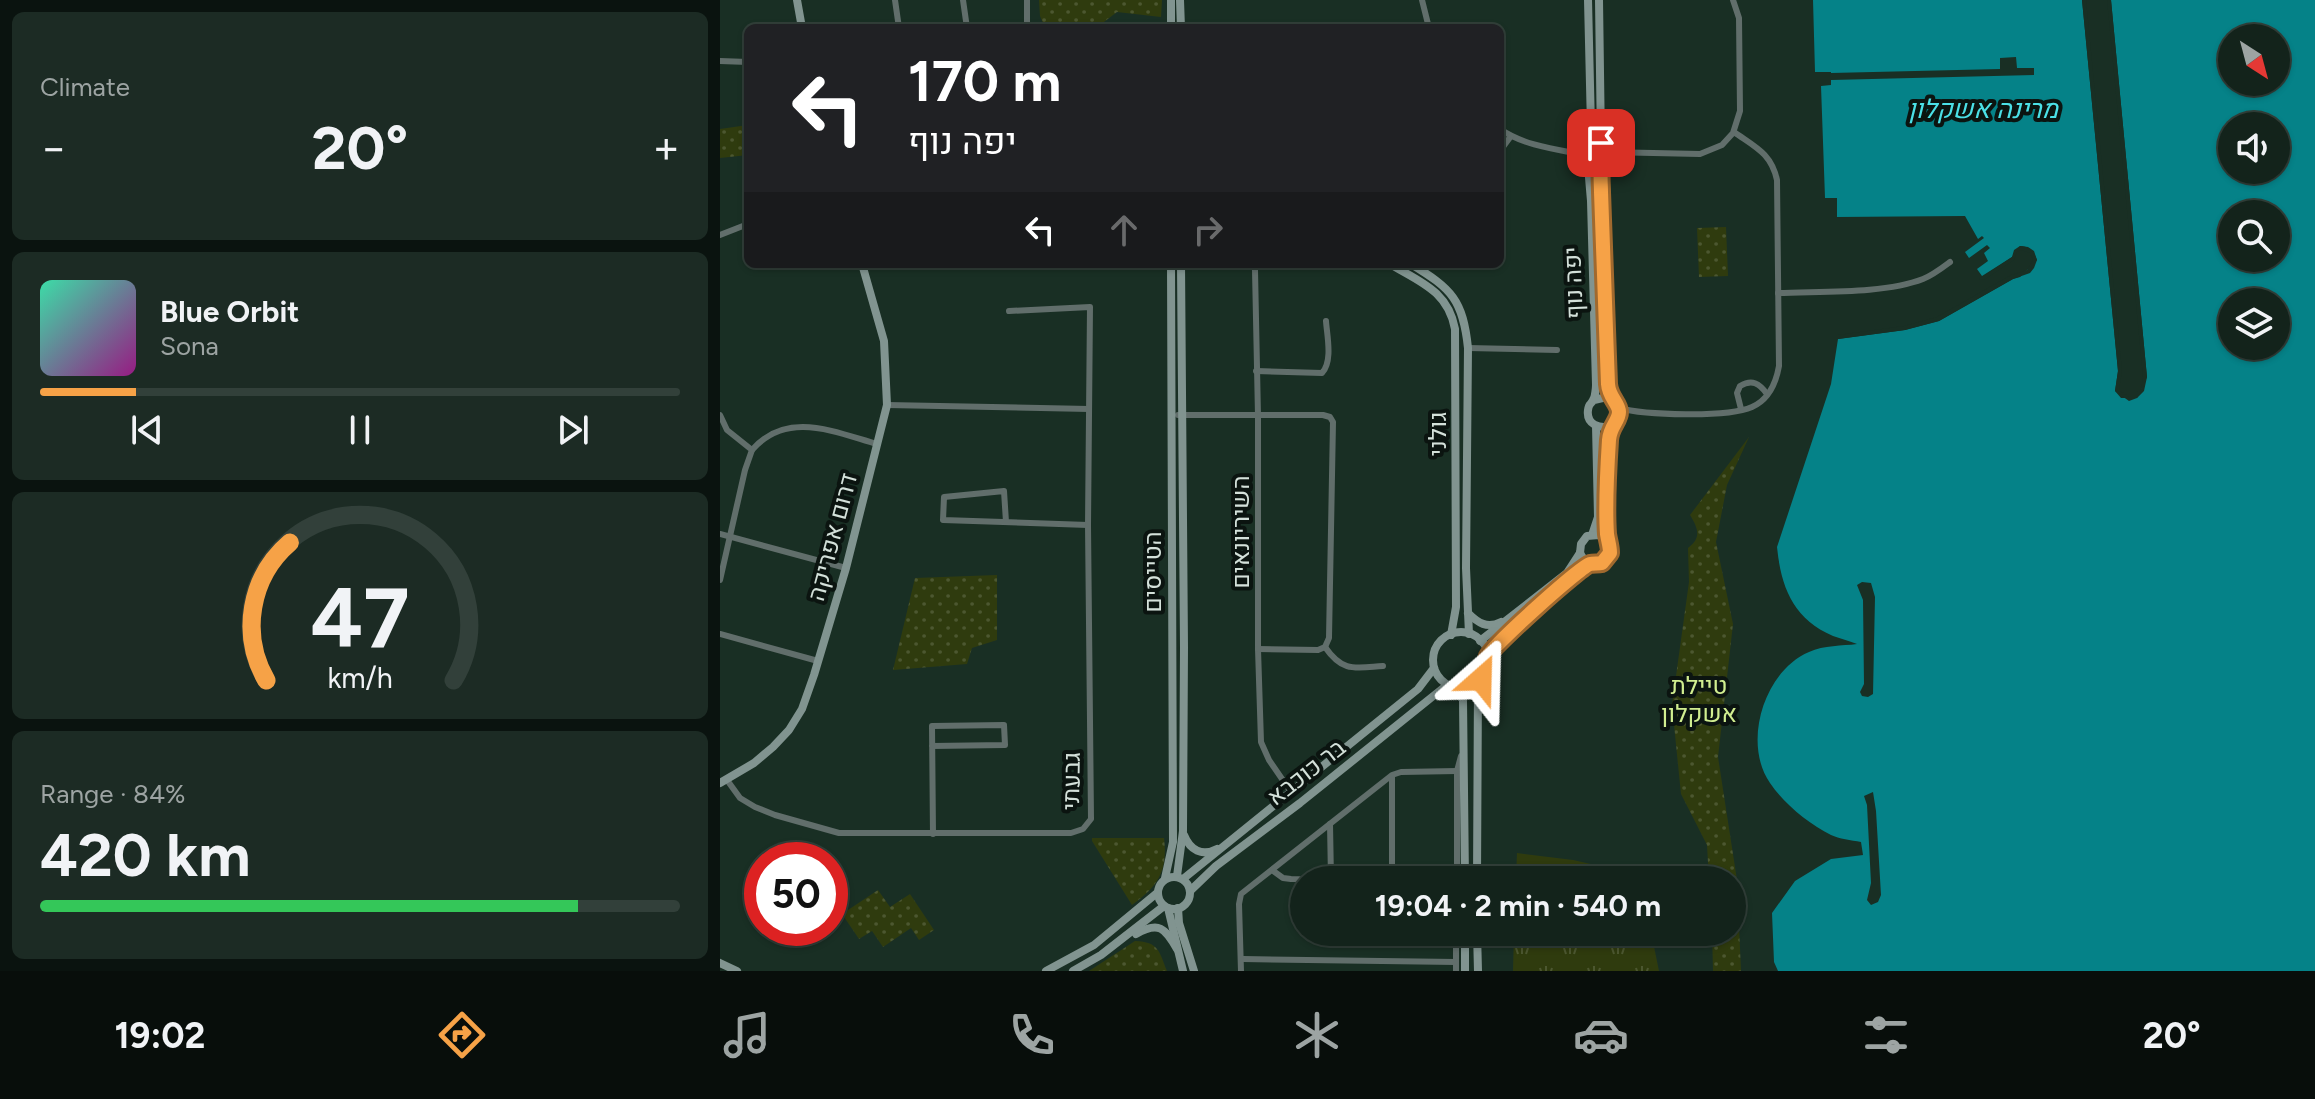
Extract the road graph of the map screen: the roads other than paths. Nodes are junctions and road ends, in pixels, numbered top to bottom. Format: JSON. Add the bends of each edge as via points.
{"nodes":[{"id":1,"x":797,"y":0,"type":"edge"},
{"id":2,"x":895,"y":0,"type":"edge"},
{"id":3,"x":963,"y":0,"type":"edge"},
{"id":4,"x":1027,"y":0,"type":"edge"},
{"id":5,"x":1171,"y":0,"type":"edge"},
{"id":6,"x":1180,"y":0,"type":"edge"},
{"id":7,"x":1422,"y":0,"type":"edge"},
{"id":8,"x":1588,"y":0,"type":"edge"},
{"id":9,"x":1599,"y":0,"type":"edge"},
{"id":10,"x":1733,"y":0,"type":"edge"},
{"id":11,"x":801,"y":24,"type":"edge"},
{"id":12,"x":898,"y":24,"type":"edge"},
{"id":13,"x":966,"y":24,"type":"edge"},
{"id":14,"x":1027,"y":24,"type":"edge"},
{"id":15,"x":1171,"y":24,"type":"edge"},
{"id":16,"x":1181,"y":24,"type":"edge"},
{"id":17,"x":1428,"y":24,"type":"edge"},
{"id":18,"x":720,"y":61,"type":"edge"},
{"id":19,"x":744,"y":62,"type":"edge"},
{"id":20,"x":1504,"y":132,"type":"edge"},
{"id":21,"x":1734,"y":132,"type":"junction"},
{"id":22,"x":1511,"y":136,"type":"junction"},
{"id":23,"x":1588,"y":142,"type":"junction"},
{"id":24,"x":1601,"y":143,"type":"junction"},
{"id":25,"x":1504,"y":146,"type":"edge"},
{"id":26,"x":1606,"y":152,"type":"junction"},
{"id":27,"x":1580,"y":154,"type":"junction"},
{"id":28,"x":1601,"y":164,"type":"junction"},
{"id":29,"x":1588,"y":166,"type":"junction"},
{"id":30,"x":744,"y":226,"type":"edge"},
{"id":31,"x":720,"y":235,"type":"edge"},
{"id":32,"x":1950,"y":262,"type":"dead end"},
{"id":33,"x":863,"y":268,"type":"edge"},
{"id":34,"x":1171,"y":268,"type":"edge"},
{"id":35,"x":1181,"y":268,"type":"edge"},
{"id":36,"x":1254,"y":268,"type":"edge"},
{"id":37,"x":1397,"y":268,"type":"edge"},
{"id":38,"x":1418,"y":268,"type":"edge"},
{"id":39,"x":1778,"y":293,"type":"junction"},
{"id":40,"x":1009,"y":311,"type":"dead end"},
{"id":41,"x":1326,"y":321,"type":"dead end"},
{"id":42,"x":1468,"y":348,"type":"junction"},
{"id":43,"x":1557,"y":350,"type":"dead end"},
{"id":44,"x":1256,"y":371,"type":"junction"},
{"id":45,"x":1767,"y":394,"type":"junction"},
{"id":46,"x":1611,"y":399,"type":"junction"},
{"id":47,"x":1594,"y":400,"type":"junction"},
{"id":48,"x":887,"y":405,"type":"junction"},
{"id":49,"x":1618,"y":408,"type":"junction"},
{"id":50,"x":1089,"y":409,"type":"junction"},
{"id":51,"x":1741,"y":409,"type":"junction"},
{"id":52,"x":1644,"y":413,"type":"junction"},
{"id":53,"x":720,"y":415,"type":"edge"},
{"id":54,"x":1171,"y":415,"type":"junction"},
{"id":55,"x":1181,"y":416,"type":"junction"},
{"id":56,"x":1258,"y":416,"type":"junction"},
{"id":57,"x":1618,"y":418,"type":"junction"},
{"id":58,"x":1596,"y":426,"type":"junction"},
{"id":59,"x":1611,"y":426,"type":"junction"},
{"id":60,"x":877,"y":444,"type":"junction"},
{"id":61,"x":752,"y":450,"type":"junction"},
{"id":62,"x":1006,"y":522,"type":"junction"},
{"id":63,"x":1088,"y":525,"type":"junction"},
{"id":64,"x":720,"y":534,"type":"edge"},
{"id":65,"x":1592,"y":535,"type":"junction"},
{"id":66,"x":730,"y":536,"type":"junction"},
{"id":67,"x":1608,"y":542,"type":"junction"},
{"id":68,"x":1580,"y":553,"type":"junction"},
{"id":69,"x":1590,"y":564,"type":"junction"},
{"id":70,"x":846,"y":568,"type":"junction"},
{"id":71,"x":720,"y":580,"type":"edge"},
{"id":72,"x":1468,"y":613,"type":"junction"},
{"id":73,"x":1516,"y":615,"type":"junction"},
{"id":74,"x":720,"y":634,"type":"edge"},
{"id":75,"x":1469,"y":634,"type":"junction"},
{"id":76,"x":1451,"y":635,"type":"junction"},
{"id":77,"x":1480,"y":641,"type":"junction"},
{"id":78,"x":1325,"y":647,"type":"junction"},
{"id":79,"x":1258,"y":649,"type":"junction"},
{"id":80,"x":1488,"y":656,"type":"junction"},
{"id":81,"x":818,"y":661,"type":"junction"},
{"id":82,"x":1383,"y":666,"type":"dead end"},
{"id":83,"x":1434,"y":668,"type":"junction"},
{"id":84,"x":1478,"y":682,"type":"junction"},
{"id":85,"x":1451,"y":686,"type":"junction"},
{"id":86,"x":1464,"y":745,"type":"junction"},
{"id":87,"x":932,"y":746,"type":"junction"},
{"id":88,"x":1457,"y":771,"type":"junction"},
{"id":89,"x":1392,"y":775,"type":"junction"},
{"id":90,"x":724,"y":782,"type":"edge"},
{"id":91,"x":1291,"y":792,"type":"junction"},
{"id":92,"x":1330,"y":824,"type":"junction"},
{"id":93,"x":1183,"y":831,"type":"junction"},
{"id":94,"x":933,"y":834,"type":"junction"},
{"id":95,"x":1232,"y":841,"type":"junction"},
{"id":96,"x":1331,"y":866,"type":"edge"},
{"id":97,"x":1392,"y":866,"type":"edge"},
{"id":98,"x":1457,"y":866,"type":"edge"},
{"id":99,"x":1465,"y":866,"type":"edge"},
{"id":100,"x":1477,"y":866,"type":"edge"},
{"id":101,"x":1272,"y":870,"type":"junction"},
{"id":102,"x":1165,"y":878,"type":"junction"},
{"id":103,"x":1180,"y":878,"type":"junction"},
{"id":104,"x":1290,"y":879,"type":"edge"},
{"id":105,"x":1190,"y":891,"type":"junction"},
{"id":106,"x":1157,"y":893,"type":"junction"},
{"id":107,"x":1166,"y":907,"type":"junction"},
{"id":108,"x":1178,"y":908,"type":"junction"},
{"id":109,"x":1121,"y":941,"type":"junction"},
{"id":110,"x":1456,"y":946,"type":"edge"},
{"id":111,"x":1465,"y":946,"type":"edge"},
{"id":112,"x":1477,"y":946,"type":"edge"},
{"id":113,"x":1177,"y":949,"type":"junction"},
{"id":114,"x":1243,"y":959,"type":"junction"},
{"id":115,"x":1456,"y":962,"type":"junction"},
{"id":116,"x":720,"y":963,"type":"edge"},
{"id":117,"x":737,"y":971,"type":"edge"},
{"id":118,"x":1046,"y":971,"type":"edge"},
{"id":119,"x":1073,"y":971,"type":"edge"},
{"id":120,"x":1183,"y":971,"type":"edge"},
{"id":121,"x":1194,"y":971,"type":"edge"},
{"id":122,"x":1239,"y":971,"type":"edge"},
{"id":123,"x":1456,"y":971,"type":"edge"},
{"id":124,"x":1465,"y":971,"type":"edge"},
{"id":125,"x":1478,"y":971,"type":"edge"}],
"edges":[{"from":1,"to":11,"type":"main road"},
{"from":2,"to":12,"type":"street"},
{"from":3,"to":13,"type":"street"},
{"from":4,"to":14,"type":"street"},
{"from":5,"to":15,"type":"main road"},
{"from":6,"to":16,"type":"main road"},
{"from":7,"to":17,"type":"street"},
{"from":8,"to":23,"type":"main road"},
{"from":9,"to":24,"type":"main road"},
{"from":10,"to":21,"type":"street","via":[[1739,18],[1740,102]]},
{"from":18,"to":19,"type":"street"},
{"from":20,"to":22,"type":"street"},
{"from":21,"to":26,"type":"street","via":[[1722,145],[1700,154]]},
{"from":21,"to":39,"type":"street","via":[[1762,151],[1777,180]]},
{"from":22,"to":25,"type":"street"},
{"from":22,"to":27,"type":"street"},
{"from":23,"to":24,"type":"main road"},
{"from":23,"to":27,"type":"main road"},
{"from":24,"to":26,"type":"main road"},
{"from":26,"to":28,"type":"main road","name":"יפה נוף"},
{"from":27,"to":29,"type":"main road","name":"יפה נוף"},
{"from":28,"to":29,"type":"main road"},
{"from":28,"to":46,"type":"main road","name":"יפה נוף"},
{"from":29,"to":47,"type":"main road","name":"יפה נוף"},
{"from":30,"to":31,"type":"street"},
{"from":32,"to":39,"type":"street","via":[[1905,284]]},
{"from":33,"to":48,"type":"main road","name":"דרום אפריקה","via":[[884,341]]},
{"from":34,"to":54,"type":"main road","name":"הטייסים"},
{"from":35,"to":55,"type":"main road","name":"הטייסים"},
{"from":36,"to":44,"type":"street","name":"השיריונאים"},
{"from":37,"to":76,"type":"main road","name":"גולני","via":[[1439,295],[1455,329],[1456,607]]},
{"from":38,"to":42,"type":"main road","name":"גולני","via":[[1455,298]]},
{"from":39,"to":45,"type":"street","via":[[1779,366]]},
{"from":40,"to":50,"type":"street","name":"גבעתי","via":[[1090,307]]},
{"from":41,"to":44,"type":"street","via":[[1328,360],[1322,373]]},
{"from":42,"to":43,"type":"street"},
{"from":42,"to":72,"type":"main road","name":"גולני"},
{"from":44,"to":56,"type":"street","name":"השיריונאים"},
{"from":45,"to":51,"type":"street"},
{"from":45,"to":51,"type":"street","via":[[1751,381],[1740,386]]},
{"from":46,"to":47,"type":"main road"},
{"from":46,"to":49,"type":"main road"},
{"from":47,"to":58,"type":"main road","via":[[1588,414]]},
{"from":48,"to":50,"type":"street"},
{"from":48,"to":60,"type":"main road","name":"דרום אפריקה"},
{"from":49,"to":52,"type":"street"},
{"from":49,"to":57,"type":"main road"},
{"from":50,"to":63,"type":"street","name":"גבעתי"},
{"from":51,"to":52,"type":"street"},
{"from":52,"to":57,"type":"street"},
{"from":53,"to":61,"type":"street","via":[[727,430]]},
{"from":54,"to":55,"type":"street"},
{"from":54,"to":102,"type":"main road","name":"הטייסים","via":[[1173,842]]},
{"from":55,"to":56,"type":"street"},
{"from":55,"to":93,"type":"main road","name":"הטייסים"},
{"from":56,"to":78,"type":"street","via":[[1323,415],[1333,422]]},
{"from":56,"to":79,"type":"street","name":"השיריונאים"},
{"from":57,"to":59,"type":"main road"},
{"from":58,"to":59,"type":"main road"},
{"from":58,"to":65,"type":"main road","via":[[1598,517]]},
{"from":59,"to":67,"type":"main road"},
{"from":60,"to":61,"type":"street","via":[[797,427],[774,433]]},
{"from":60,"to":70,"type":"main road","name":"דרום אפריקה"},
{"from":61,"to":66,"type":"street"},
{"from":62,"to":62,"type":"street","via":[[1004,491],[944,497],[943,520]]},
{"from":62,"to":63,"type":"street"},
{"from":63,"to":94,"type":"street","name":"גבעתי","via":[[1091,819],[1071,833]]},
{"from":64,"to":66,"type":"street"},
{"from":65,"to":67,"type":"main road"},
{"from":65,"to":68,"type":"main road"},
{"from":66,"to":70,"type":"street"},
{"from":66,"to":71,"type":"street"},
{"from":67,"to":69,"type":"main road","via":[[1606,560]]},
{"from":68,"to":69,"type":"main road"},
{"from":68,"to":73,"type":"main road","via":[[1567,573]]},
{"from":69,"to":80,"type":"main road"},
{"from":70,"to":81,"type":"main road","name":"דרום אפריקה"},
{"from":72,"to":73,"type":"main road","via":[[1490,626]]},
{"from":72,"to":75,"type":"main road","name":"גולני"},
{"from":73,"to":77,"type":"main road"},
{"from":74,"to":81,"type":"street"},
{"from":75,"to":76,"type":"main road"},
{"from":75,"to":77,"type":"main road"},
{"from":76,"to":83,"type":"main road","via":[[1436,648]]},
{"from":77,"to":80,"type":"main road"},
{"from":78,"to":79,"type":"street"},
{"from":78,"to":82,"type":"street","via":[[1341,666]]},
{"from":79,"to":91,"type":"street","name":"השיריונאים","via":[[1261,742]]},
{"from":80,"to":84,"type":"main road"},
{"from":81,"to":90,"type":"main road","name":"דרום אפריקה","via":[[789,730]]},
{"from":83,"to":85,"type":"main road"},
{"from":83,"to":91,"type":"main road","name":"בר כוכבא","via":[[1418,689]]},
{"from":84,"to":85,"type":"main road"},
{"from":84,"to":100,"type":"main road"},
{"from":85,"to":86,"type":"main road","via":[[1463,700]]},
{"from":85,"to":105,"type":"main road","name":"בר כוכבא"},
{"from":86,"to":88,"type":"street"},
{"from":86,"to":99,"type":"main road"},
{"from":87,"to":87,"type":"street","via":[[1005,745],[1004,725],[932,726]]},
{"from":87,"to":94,"type":"street"},
{"from":88,"to":89,"type":"street"},
{"from":88,"to":98,"type":"street"},
{"from":89,"to":92,"type":"street"},
{"from":89,"to":97,"type":"street"},
{"from":90,"to":94,"type":"street","name":"גבעתי","via":[[755,807],[839,833]]},
{"from":91,"to":95,"type":"main road","name":"בר כוכבא"},
{"from":92,"to":96,"type":"street"},
{"from":92,"to":101,"type":"street"},
{"from":93,"to":95,"type":"main road","via":[[1191,848],[1202,853]]},
{"from":93,"to":103,"type":"main road","name":"הטייסים"},
{"from":95,"to":103,"type":"main road","name":"בר כוכבא"},
{"from":101,"to":104,"type":"street"},
{"from":101,"to":114,"type":"street","via":[[1241,894]]},
{"from":102,"to":103,"type":"main road"},
{"from":102,"to":106,"type":"main road"},
{"from":103,"to":105,"type":"main road"},
{"from":105,"to":108,"type":"main road"},
{"from":106,"to":107,"type":"main road"},
{"from":106,"to":118,"type":"main road","via":[[1094,945]]},
{"from":107,"to":108,"type":"main road"},
{"from":107,"to":109,"type":"main road"},
{"from":107,"to":113,"type":"main road"},
{"from":108,"to":121,"type":"main road"},
{"from":109,"to":113,"type":"main road","via":[[1152,926],[1169,934]]},
{"from":109,"to":119,"type":"main road"},
{"from":110,"to":115,"type":"street"},
{"from":111,"to":124,"type":"main road"},
{"from":112,"to":125,"type":"main road"},
{"from":113,"to":120,"type":"main road"},
{"from":114,"to":115,"type":"street"},
{"from":114,"to":122,"type":"street"},
{"from":115,"to":123,"type":"street"},
{"from":116,"to":117,"type":"main road"}]}
